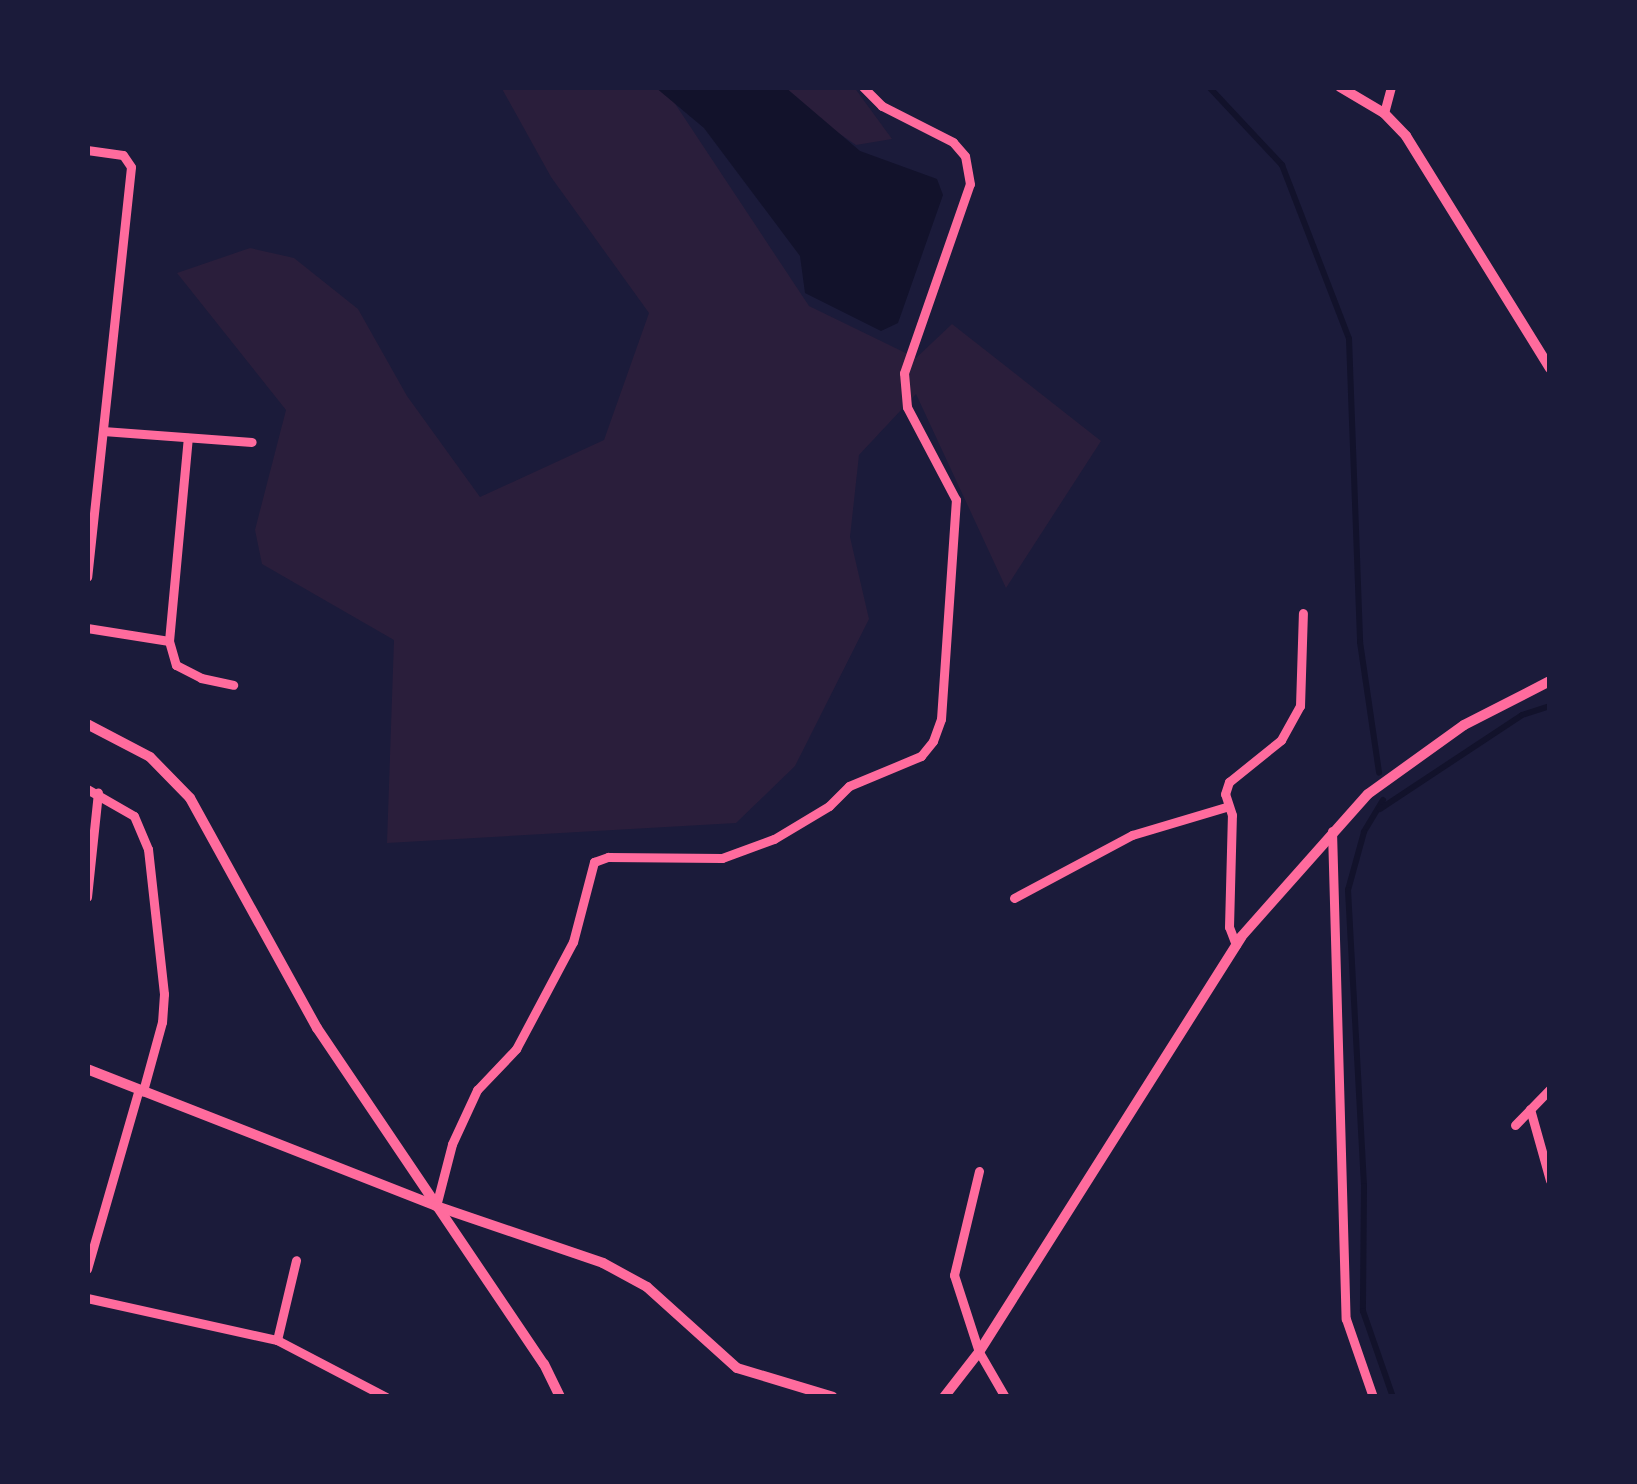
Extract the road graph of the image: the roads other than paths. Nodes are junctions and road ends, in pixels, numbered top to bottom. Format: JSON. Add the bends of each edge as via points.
{"nodes":[{"id":1,"x":863,"y":87,"type":"edge"},
{"id":2,"x":1340,"y":87,"type":"edge"},
{"id":3,"x":1390,"y":87,"type":"edge"},
{"id":4,"x":1384,"y":113,"type":"junction"},
{"id":5,"x":87,"y":150,"type":"edge"},
{"id":6,"x":1550,"y":368,"type":"edge"},
{"id":7,"x":103,"y":431,"type":"junction"},
{"id":8,"x":188,"y":438,"type":"junction"},
{"id":9,"x":252,"y":442,"type":"dead end"},
{"id":10,"x":90,"y":515,"type":"edge"},
{"id":11,"x":87,"y":578,"type":"edge"},
{"id":12,"x":1303,"y":614,"type":"dead end"},
{"id":13,"x":87,"y":628,"type":"edge"},
{"id":14,"x":169,"y":641,"type":"junction"},
{"id":15,"x":1550,"y":681,"type":"edge"},
{"id":16,"x":233,"y":685,"type":"dead end"},
{"id":17,"x":87,"y":724,"type":"edge"},
{"id":18,"x":92,"y":791,"type":"edge"},
{"id":19,"x":1226,"y":807,"type":"junction"},
{"id":20,"x":1333,"y":831,"type":"junction"},
{"id":21,"x":87,"y":897,"type":"edge"},
{"id":22,"x":1014,"y":898,"type":"dead end"},
{"id":23,"x":1235,"y":945,"type":"junction"},
{"id":24,"x":87,"y":1069,"type":"edge"},
{"id":25,"x":1550,"y":1089,"type":"edge"},
{"id":26,"x":141,"y":1090,"type":"junction"},
{"id":27,"x":1530,"y":1109,"type":"junction"},
{"id":28,"x":1515,"y":1125,"type":"dead end"},
{"id":29,"x":979,"y":1171,"type":"dead end"},
{"id":30,"x":1550,"y":1180,"type":"edge"},
{"id":31,"x":436,"y":1206,"type":"junction"},
{"id":32,"x":296,"y":1260,"type":"dead end"},
{"id":33,"x":87,"y":1269,"type":"edge"},
{"id":34,"x":87,"y":1298,"type":"edge"},
{"id":35,"x":277,"y":1340,"type":"junction"},
{"id":36,"x":979,"y":1352,"type":"junction"},
{"id":37,"x":386,"y":1397,"type":"edge"},
{"id":38,"x":560,"y":1397,"type":"edge"},
{"id":39,"x":833,"y":1397,"type":"edge"},
{"id":40,"x":944,"y":1397,"type":"edge"},
{"id":41,"x":1005,"y":1397,"type":"edge"},
{"id":42,"x":1373,"y":1397,"type":"edge"}],
"edges":[{"from":1,"to":31,"type":"street","via":[[953,142],[970,184],[904,373],[907,407],[956,500],[933,741],[920,756],[849,785],[829,806],[722,858],[593,862],[573,942],[516,1049],[477,1090]]},
{"from":2,"to":4,"type":"street"},
{"from":3,"to":4,"type":"street"},
{"from":4,"to":6,"type":"street","via":[[1424,162]]},
{"from":5,"to":7,"type":"street","via":[[123,155],[131,167]]},
{"from":7,"to":8,"type":"street"},
{"from":7,"to":10,"type":"street"},
{"from":8,"to":9,"type":"street"},
{"from":8,"to":14,"type":"street"},
{"from":10,"to":11,"type":"street"},
{"from":12,"to":19,"type":"street","via":[[1300,706],[1281,740],[1229,782]]},
{"from":13,"to":14,"type":"street"},
{"from":14,"to":16,"type":"street","via":[[176,665]]},
{"from":15,"to":20,"type":"street","via":[[1464,724],[1368,794]]},
{"from":17,"to":31,"type":"street","via":[[150,757],[190,798],[317,1028]]},
{"from":18,"to":21,"type":"street"},
{"from":18,"to":26,"type":"street","via":[[134,816],[148,849],[164,994]]},
{"from":19,"to":22,"type":"street","via":[[1132,835]]},
{"from":19,"to":23,"type":"street"},
{"from":20,"to":23,"type":"street"},
{"from":20,"to":42,"type":"street","via":[[1346,1318]]},
{"from":23,"to":36,"type":"street"},
{"from":24,"to":26,"type":"street"},
{"from":25,"to":27,"type":"street"},
{"from":26,"to":31,"type":"street"},
{"from":26,"to":33,"type":"street"},
{"from":27,"to":28,"type":"street"},
{"from":27,"to":30,"type":"street"},
{"from":29,"to":36,"type":"street","via":[[954,1275]]},
{"from":31,"to":38,"type":"street"},
{"from":31,"to":39,"type":"street","via":[[604,1263],[647,1288],[737,1368]]},
{"from":32,"to":35,"type":"street"},
{"from":34,"to":35,"type":"street"},
{"from":35,"to":37,"type":"street"},
{"from":36,"to":40,"type":"street"},
{"from":36,"to":41,"type":"street"}]}
